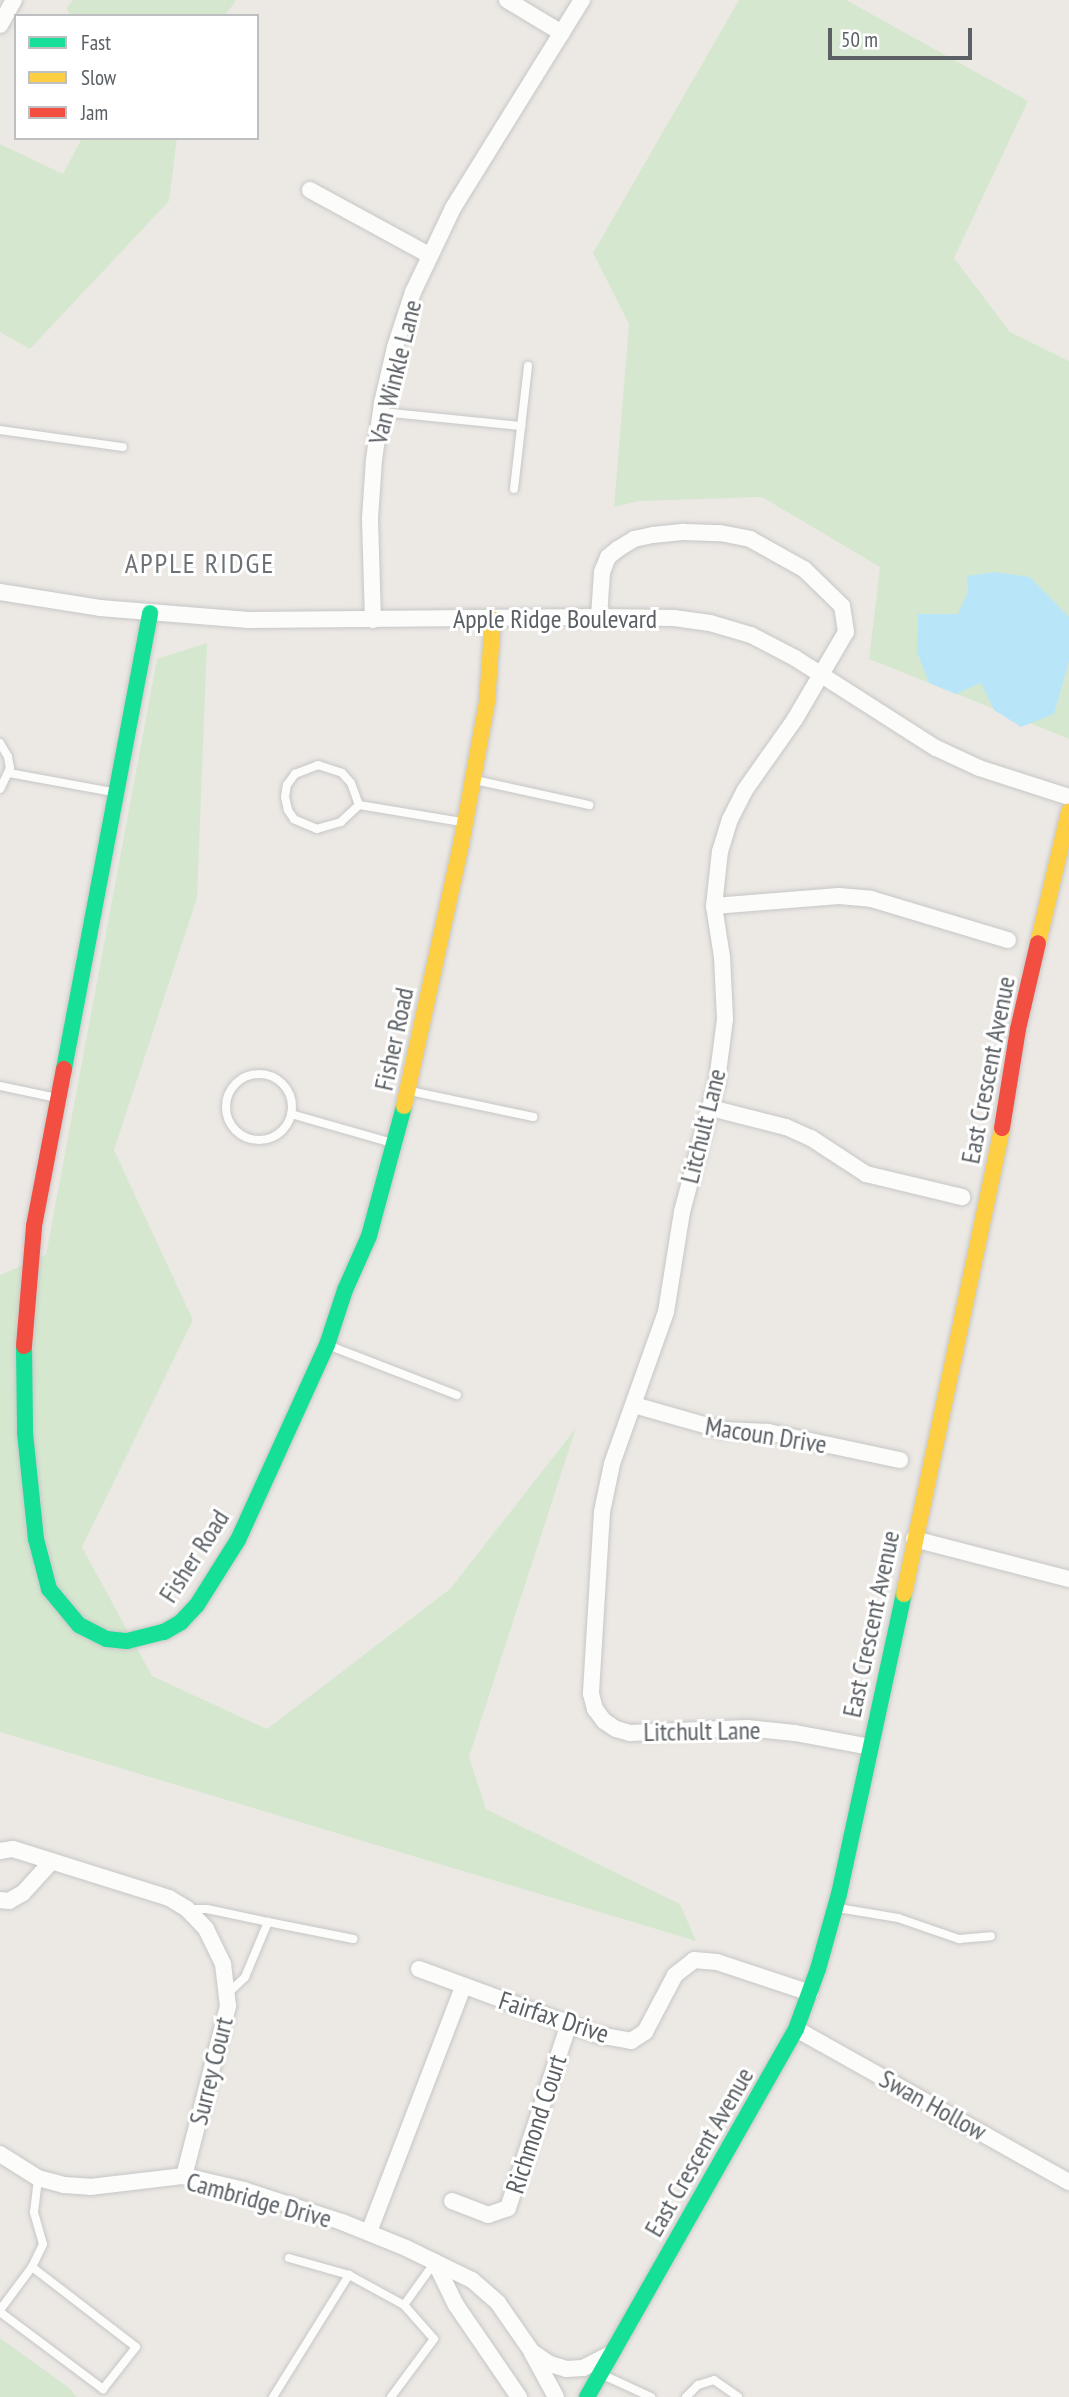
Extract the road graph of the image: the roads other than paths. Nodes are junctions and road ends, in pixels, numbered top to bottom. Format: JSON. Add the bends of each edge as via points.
{"nodes":[{"id":1,"x":14,"y":0,"type":"edge"},
{"id":2,"x":507,"y":0,"type":"edge"},
{"id":3,"x":582,"y":0,"type":"edge"},
{"id":4,"x":0,"y":25,"type":"edge"},
{"id":5,"x":562,"y":33,"type":"junction"},
{"id":6,"x":310,"y":190,"type":"dead end"},
{"id":7,"x":429,"y":255,"type":"junction"},
{"id":8,"x":528,"y":366,"type":"dead end"},
{"id":9,"x":380,"y":412,"type":"junction"},
{"id":10,"x":521,"y":426,"type":"junction"},
{"id":11,"x":0,"y":430,"type":"edge"},
{"id":12,"x":123,"y":447,"type":"dead end"},
{"id":13,"x":514,"y":488,"type":"dead end"},
{"id":14,"x":0,"y":592,"type":"edge"},
{"id":15,"x":150,"y":613,"type":"junction"},
{"id":16,"x":599,"y":617,"type":"junction"},
{"id":17,"x":493,"y":619,"type":"junction"},
{"id":18,"x":373,"y":620,"type":"junction"},
{"id":19,"x":822,"y":675,"type":"junction"},
{"id":20,"x":0,"y":743,"type":"edge"},
{"id":21,"x":9,"y":772,"type":"junction"},
{"id":22,"x":472,"y":780,"type":"junction"},
{"id":23,"x":0,"y":789,"type":"edge"},
{"id":24,"x":116,"y":793,"type":"junction"},
{"id":25,"x":1069,"y":797,"type":"edge"},
{"id":26,"x":359,"y":805,"type":"junction"},
{"id":27,"x":589,"y":805,"type":"dead end"},
{"id":28,"x":1069,"y":812,"type":"edge"},
{"id":29,"x":464,"y":822,"type":"junction"},
{"id":30,"x":714,"y":906,"type":"junction"},
{"id":31,"x":1008,"y":940,"type":"dead end"},
{"id":32,"x":0,"y":1086,"type":"edge"},
{"id":33,"x":407,"y":1091,"type":"junction"},
{"id":34,"x":60,"y":1098,"type":"junction"},
{"id":35,"x":711,"y":1108,"type":"junction"},
{"id":36,"x":291,"y":1114,"type":"junction"},
{"id":37,"x":533,"y":1117,"type":"dead end"},
{"id":38,"x":394,"y":1144,"type":"junction"},
{"id":39,"x":962,"y":1197,"type":"dead end"},
{"id":40,"x":327,"y":1345,"type":"junction"},
{"id":41,"x":457,"y":1395,"type":"dead end"},
{"id":42,"x":634,"y":1405,"type":"junction"},
{"id":43,"x":900,"y":1460,"type":"dead end"},
{"id":44,"x":915,"y":1539,"type":"junction"},
{"id":45,"x":1069,"y":1579,"type":"edge"},
{"id":46,"x":870,"y":1747,"type":"junction"},
{"id":47,"x":0,"y":1851,"type":"edge"},
{"id":48,"x":52,"y":1861,"type":"junction"},
{"id":49,"x":0,"y":1900,"type":"edge"},
{"id":50,"x":835,"y":1908,"type":"junction"},
{"id":51,"x":187,"y":1909,"type":"junction"},
{"id":52,"x":268,"y":1922,"type":"junction"},
{"id":53,"x":991,"y":1936,"type":"dead end"},
{"id":54,"x":353,"y":1939,"type":"dead end"},
{"id":55,"x":419,"y":1969,"type":"dead end"},
{"id":56,"x":463,"y":1987,"type":"junction"},
{"id":57,"x":810,"y":1993,"type":"junction"},
{"id":58,"x":227,"y":1994,"type":"junction"},
{"id":59,"x":569,"y":2024,"type":"junction"},
{"id":60,"x":796,"y":2029,"type":"junction"},
{"id":61,"x":0,"y":2154,"type":"edge"},
{"id":62,"x":184,"y":2176,"type":"junction"},
{"id":63,"x":38,"y":2178,"type":"junction"},
{"id":64,"x":1069,"y":2182,"type":"edge"},
{"id":65,"x":452,"y":2201,"type":"dead end"},
{"id":66,"x":369,"y":2232,"type":"junction"},
{"id":67,"x":289,"y":2258,"type":"dead end"},
{"id":68,"x":435,"y":2262,"type":"junction"},
{"id":69,"x":32,"y":2267,"type":"junction"},
{"id":70,"x":349,"y":2275,"type":"junction"},
{"id":71,"x":404,"y":2305,"type":"junction"},
{"id":72,"x":0,"y":2311,"type":"edge"},
{"id":73,"x":532,"y":2352,"type":"junction"},
{"id":74,"x":612,"y":2353,"type":"junction"},
{"id":75,"x":600,"y":2373,"type":"junction"},
{"id":76,"x":272,"y":2397,"type":"edge"},
{"id":77,"x":391,"y":2397,"type":"edge"},
{"id":78,"x":519,"y":2397,"type":"edge"},
{"id":79,"x":556,"y":2397,"type":"edge"},
{"id":80,"x":587,"y":2397,"type":"edge"},
{"id":81,"x":652,"y":2397,"type":"edge"},
{"id":82,"x":686,"y":2397,"type":"edge"},
{"id":83,"x":738,"y":2397,"type":"edge"}],
"edges":[{"from":1,"to":4,"type":"street"},
{"from":2,"to":5,"type":"street"},
{"from":3,"to":5,"type":"street","name":"Van Winkle Lane"},
{"from":5,"to":7,"type":"street","name":"Van Winkle Lane","via":[[453,208]]},
{"from":6,"to":7,"type":"street"},
{"from":7,"to":9,"type":"street","name":"Van Winkle Lane","via":[[395,347]]},
{"from":8,"to":10,"type":"lane"},
{"from":9,"to":10,"type":"lane"},
{"from":9,"to":18,"type":"street","name":"Van Winkle Lane","via":[[370,518]]},
{"from":10,"to":13,"type":"lane"},
{"from":11,"to":12,"type":"lane"},
{"from":14,"to":15,"type":"street","name":"Apple Ridge Boulevard"},
{"from":15,"to":18,"type":"street","name":"Apple Ridge Boulevard","via":[[249,620]]},
{"from":15,"to":24,"type":"street","name":"Fisher Road"},
{"from":16,"to":17,"type":"street","name":"Apple Ridge Boulevard"},
{"from":16,"to":19,"type":"street","name":"Apple Ridge Boulevard","via":[[710,623],[751,635]]},
{"from":16,"to":19,"type":"street","name":"Litchult Lane","via":[[602,572],[608,557],[634,539],[684,532],[750,539],[804,569],[842,606],[846,632]]},
{"from":17,"to":18,"type":"street","name":"Apple Ridge Boulevard"},
{"from":17,"to":22,"type":"street","name":"Fisher Road","via":[[487,702]]},
{"from":19,"to":25,"type":"street","name":"Apple Ridge Boulevard","via":[[936,748],[979,768]]},
{"from":19,"to":30,"type":"street","name":"Litchult Lane","via":[[730,819],[720,851]]},
{"from":20,"to":21,"type":"lane"},
{"from":21,"to":23,"type":"lane"},
{"from":21,"to":24,"type":"lane"},
{"from":22,"to":27,"type":"lane"},
{"from":22,"to":29,"type":"street","name":"Fisher Road"},
{"from":24,"to":34,"type":"street","name":"Fisher Road"},
{"from":26,"to":26,"type":"lane","via":[[342,773],[318,765],[295,774],[285,797],[294,819],[317,829],[341,821]]},
{"from":26,"to":29,"type":"lane"},
{"from":28,"to":44,"type":"street","name":"East Crescent Avenue","via":[[1018,1029],[995,1168]]},
{"from":29,"to":33,"type":"street","name":"Fisher Road"},
{"from":30,"to":31,"type":"street","via":[[839,896],[871,899]]},
{"from":30,"to":35,"type":"street","name":"Litchult Lane","via":[[725,1019]]},
{"from":32,"to":34,"type":"lane"},
{"from":33,"to":37,"type":"lane"},
{"from":33,"to":38,"type":"street","name":"Fisher Road"},
{"from":34,"to":40,"type":"street","name":"Fisher Road","via":[[34,1226],[27,1289],[25,1433],[42,1566],[49,1589],[79,1625],[107,1639],[144,1639],[181,1622],[197,1605],[238,1539]]},
{"from":35,"to":39,"type":"street","via":[[786,1127],[866,1174]]},
{"from":35,"to":42,"type":"street","name":"Litchult Lane","via":[[682,1212],[666,1312]]},
{"from":36,"to":36,"type":"lane","via":[[284,1086],[267,1076],[240,1080],[228,1097],[228,1119],[235,1130],[257,1140],[278,1133]]},
{"from":36,"to":38,"type":"lane"},
{"from":38,"to":40,"type":"street","name":"Fisher Road","via":[[369,1236]]},
{"from":40,"to":41,"type":"lane"},
{"from":42,"to":43,"type":"street","name":"Macoun Drive","via":[[722,1430],[768,1432]]},
{"from":42,"to":46,"type":"street","name":"Litchult Lane","via":[[612,1464],[602,1513],[591,1695],[595,1709],[610,1725],[630,1733],[747,1728]]},
{"from":44,"to":45,"type":"street"},
{"from":44,"to":46,"type":"street","name":"East Crescent Avenue"},
{"from":46,"to":50,"type":"street","name":"East Crescent Avenue"},
{"from":47,"to":48,"type":"street","name":"Surrey Court","via":[[13,1849]]},
{"from":48,"to":49,"type":"street","via":[[23,1893],[9,1901]]},
{"from":48,"to":51,"type":"street","name":"Surrey Court","via":[[169,1898]]},
{"from":50,"to":53,"type":"lane","via":[[898,1918],[959,1939]]},
{"from":50,"to":57,"type":"street","name":"East Crescent Avenue"},
{"from":51,"to":52,"type":"lane"},
{"from":51,"to":58,"type":"street","name":"Surrey Court","via":[[206,1929],[223,1964]]},
{"from":52,"to":54,"type":"lane"},
{"from":52,"to":58,"type":"lane","via":[[245,1977]]},
{"from":55,"to":56,"type":"street","name":"Fairfax Drive"},
{"from":56,"to":59,"type":"street","name":"Fairfax Drive"},
{"from":56,"to":66,"type":"street","name":"Fairfax Drive"},
{"from":57,"to":59,"type":"street","name":"Fairfax Drive","via":[[717,1962],[694,1960],[674,1975],[645,2032],[631,2040]]},
{"from":57,"to":60,"type":"street","name":"East Crescent Avenue"},
{"from":58,"to":62,"type":"street","name":"Surrey Court","via":[[228,2006]]},
{"from":59,"to":65,"type":"street","name":"Richmond Court","via":[[508,2208],[488,2215]]},
{"from":60,"to":64,"type":"street","name":"Swan Hollow"},
{"from":60,"to":74,"type":"street","name":"East Crescent Avenue"},
{"from":61,"to":63,"type":"street","name":"Cambridge Drive"},
{"from":62,"to":63,"type":"street","name":"Cambridge Drive","via":[[90,2187]]},
{"from":62,"to":66,"type":"street","name":"Cambridge Drive","via":[[244,2190]]},
{"from":63,"to":69,"type":"lane","via":[[34,2212],[43,2244]]},
{"from":66,"to":68,"type":"street","name":"Cambridge Drive"},
{"from":67,"to":70,"type":"lane"},
{"from":68,"to":71,"type":"lane"},
{"from":68,"to":73,"type":"street","name":"Cambridge Drive","via":[[472,2280],[498,2303]]},
{"from":68,"to":78,"type":"street","via":[[456,2305]]},
{"from":69,"to":72,"type":"lane"},
{"from":69,"to":72,"type":"lane","via":[[136,2347],[103,2389]]},
{"from":70,"to":71,"type":"lane"},
{"from":70,"to":76,"type":"lane"},
{"from":71,"to":77,"type":"lane","via":[[434,2339]]},
{"from":73,"to":74,"type":"street","name":"Cambridge Drive","via":[[566,2369],[590,2366]]},
{"from":73,"to":79,"type":"street","name":"Cambridge Drive"},
{"from":74,"to":75,"type":"street","name":"East Crescent Avenue"},
{"from":75,"to":80,"type":"street","name":"East Crescent Avenue"},
{"from":75,"to":81,"type":"lane"},
{"from":82,"to":83,"type":"lane","via":[[698,2385],[714,2380]]}]}
